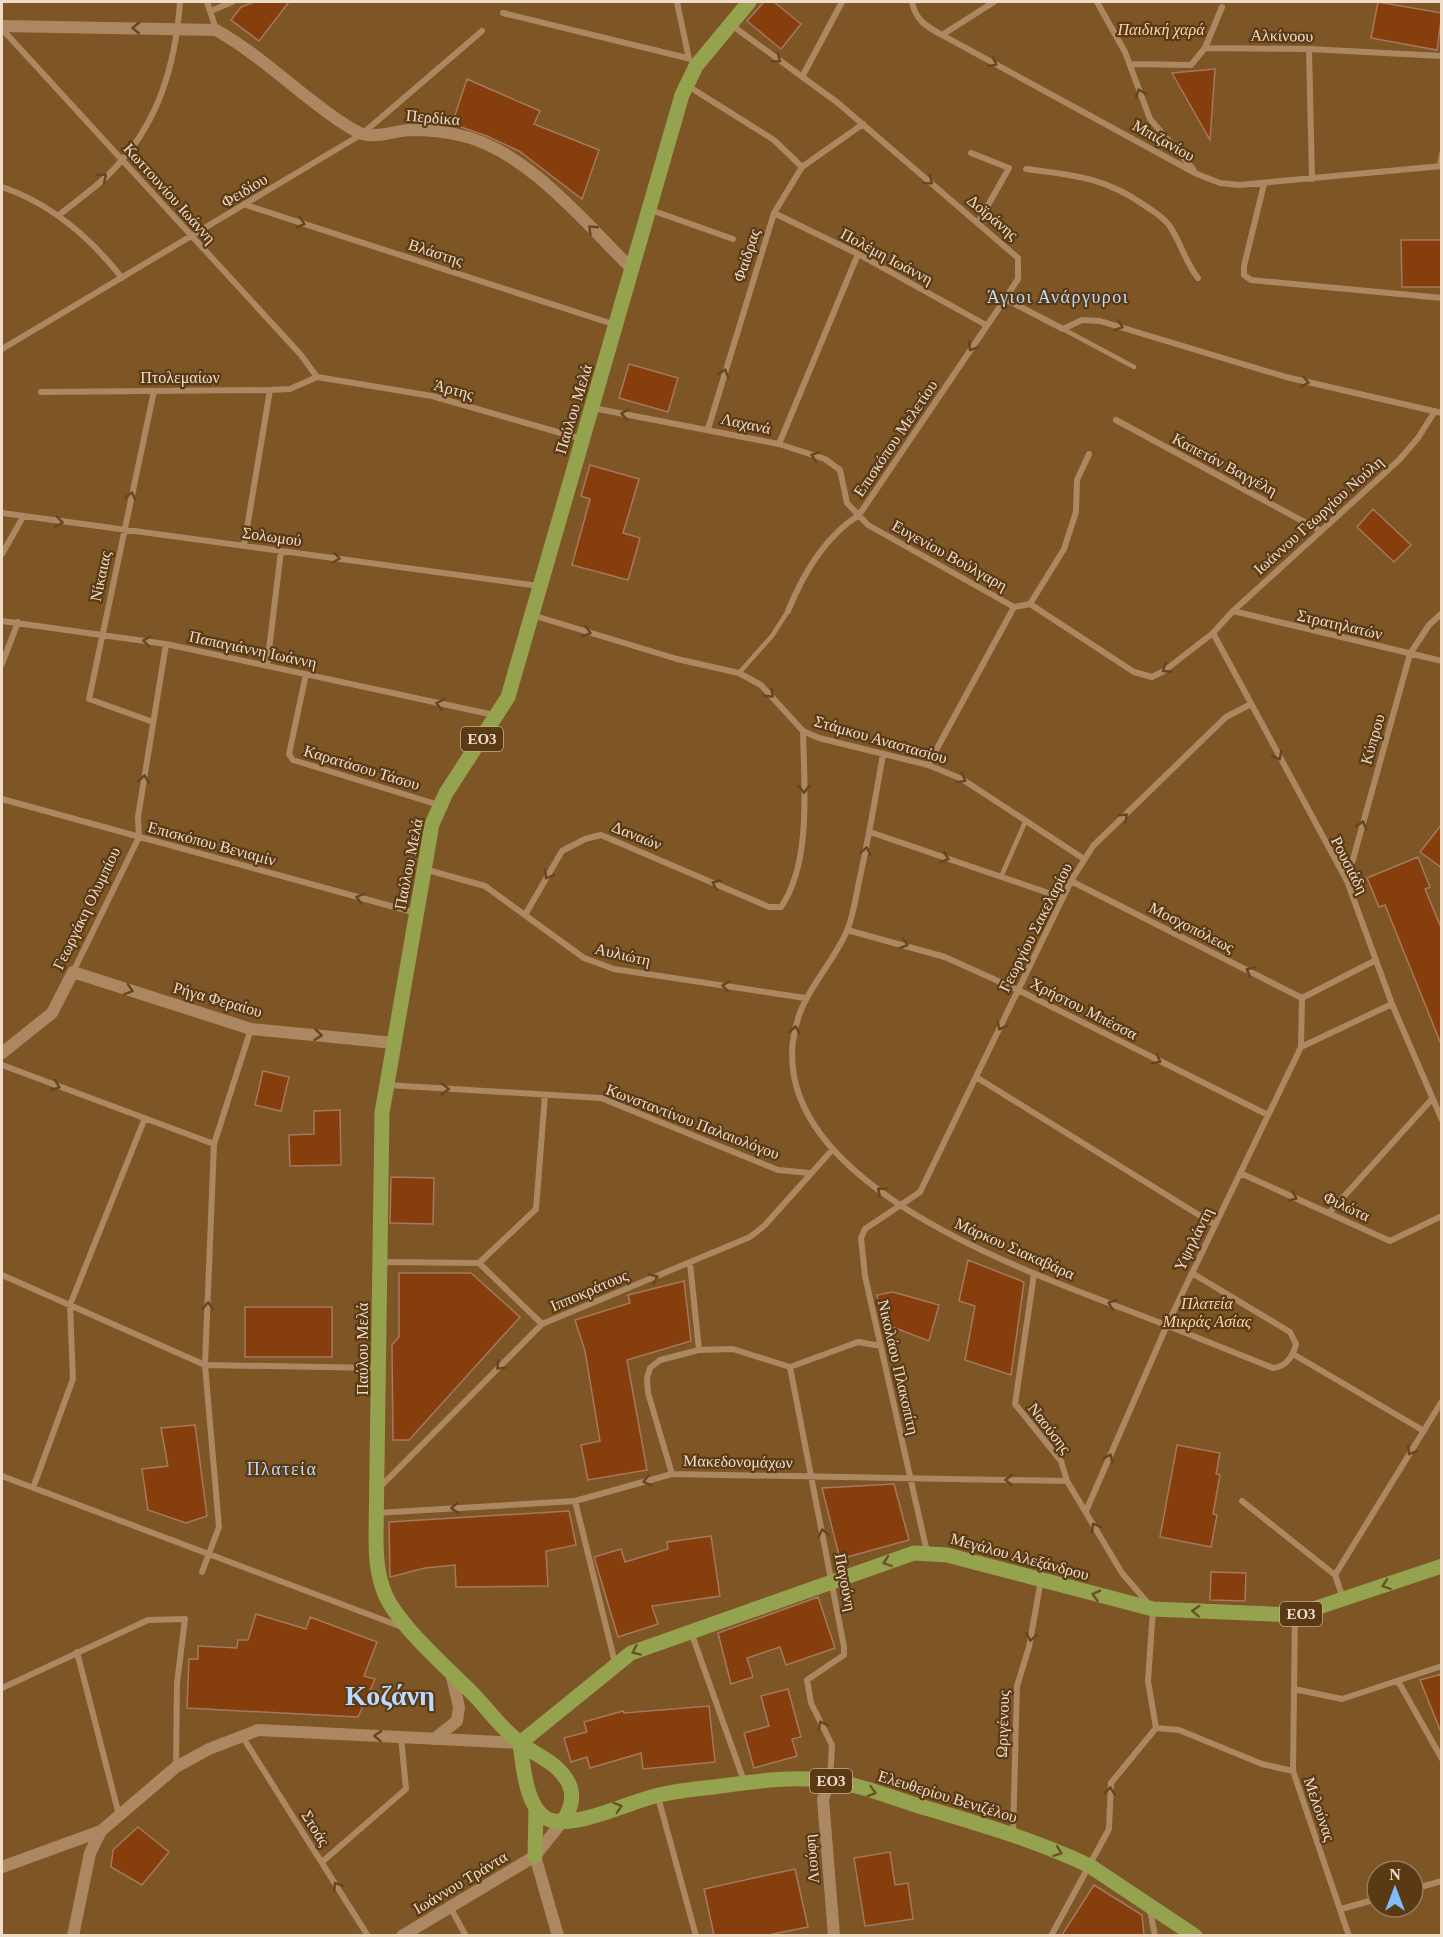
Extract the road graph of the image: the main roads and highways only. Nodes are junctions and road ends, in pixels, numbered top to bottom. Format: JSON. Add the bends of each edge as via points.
{"nodes":[{"id":1,"x":749,"y":2,"type":"edge"},
{"id":2,"x":1442,"y":1566,"type":"edge"},
{"id":3,"x":520,"y":1743,"type":"junction"},
{"id":4,"x":536,"y":1809,"type":"junction"},
{"id":5,"x":562,"y":1822,"type":"junction"},
{"id":6,"x":535,"y":1856,"type":"road end"},
{"id":7,"x":1195,"y":1935,"type":"edge"}],
"edges":[{"from":1,"to":3,"type":"main road","name":"Παύλου Μελά","number":"ΕΟ3","via":[[692,62],[510,690],[439,806],[428,837],[387,1085],[381,1150],[376,1513],[380,1578],[391,1605],[413,1632]]},
{"from":2,"to":3,"type":"main road","name":"Μεγάλου Αλεξάνδρου","number":"ΕΟ3","one_way":true,"via":[[1295,1615],[1153,1609],[927,1552],[914,1553],[640,1649],[615,1664]]},
{"from":3,"to":4,"type":"main road","via":[[523,1774]]},
{"from":3,"to":5,"type":"main road","number":"ΕΟ3","via":[[548,1759],[570,1785],[569,1813]]},
{"from":4,"to":5,"type":"main road","via":[[543,1816]]},
{"from":4,"to":6,"type":"main road"},
{"from":5,"to":7,"type":"main road","name":"Ελευθερίου Βενιζέλου","number":"ΕΟ3","one_way":true,"via":[[657,1796],[745,1783],[830,1780],[1013,1835],[1090,1866]]}]}
